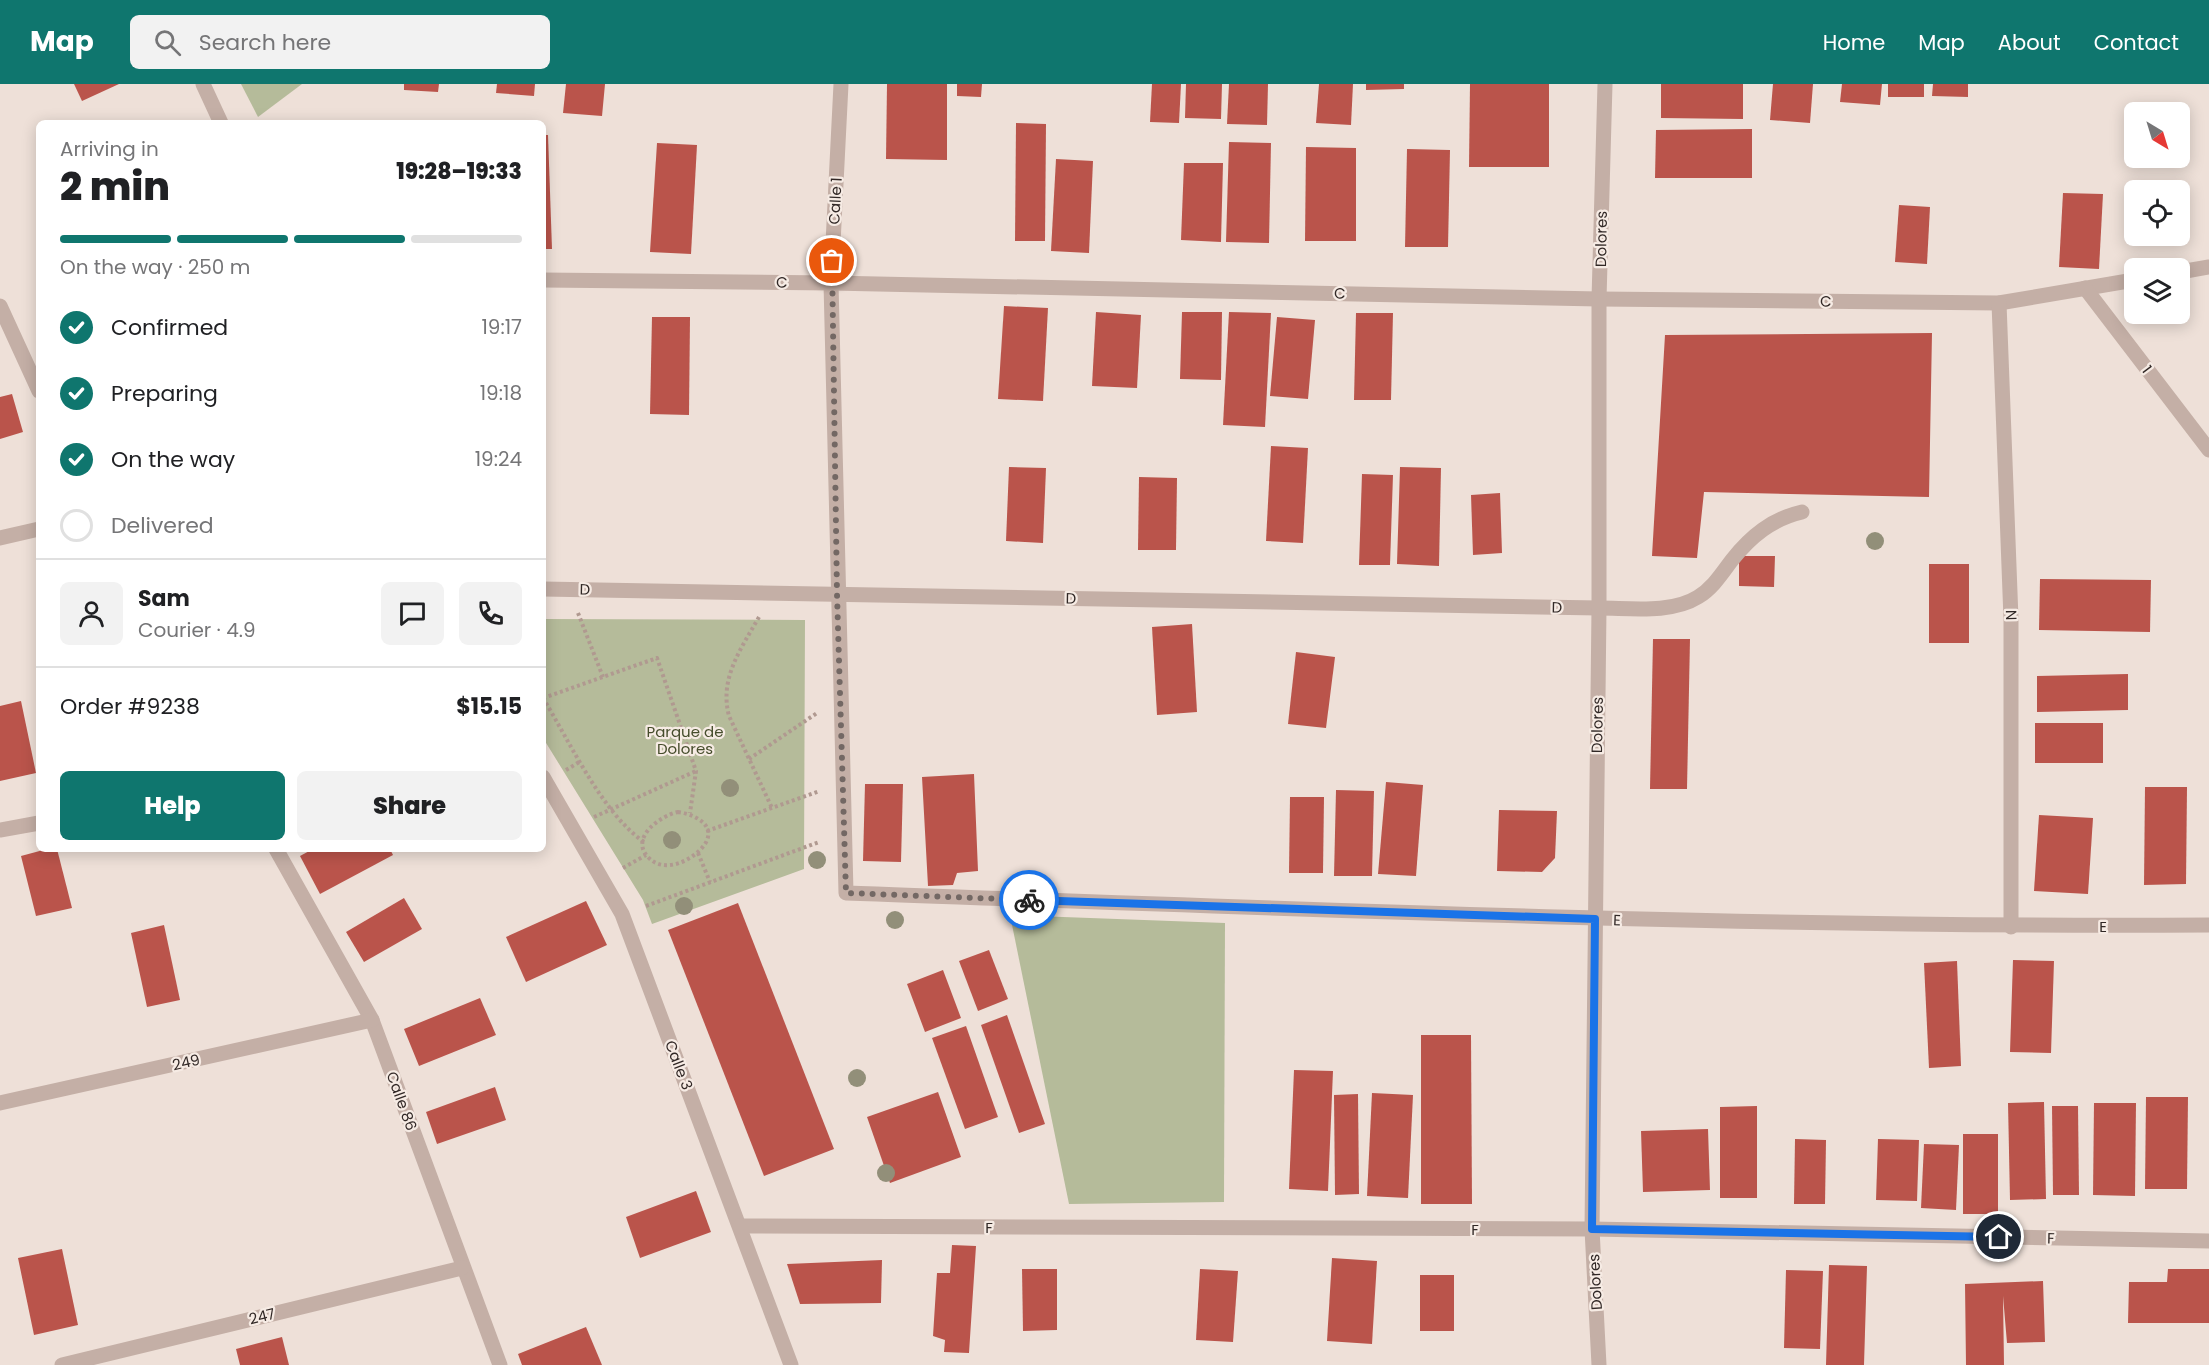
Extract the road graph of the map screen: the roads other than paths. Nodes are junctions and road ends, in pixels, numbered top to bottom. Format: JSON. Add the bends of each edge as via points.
{"nodes":[{"id":1,"x":203,"y":84,"type":"edge"},
{"id":2,"x":841,"y":84,"type":"edge"},
{"id":3,"x":1605,"y":84,"type":"edge"},
{"id":4,"x":220,"y":120,"type":"edge"},
{"id":5,"x":2209,"y":267,"type":"edge"},
{"id":6,"x":2190,"y":270,"type":"edge"},
{"id":7,"x":546,"y":280,"type":"edge"},
{"id":8,"x":2124,"y":282,"type":"edge"},
{"id":9,"x":831,"y":283,"type":"junction"},
{"id":10,"x":2085,"y":288,"type":"junction"},
{"id":11,"x":1599,"y":299,"type":"junction"},
{"id":12,"x":1999,"y":303,"type":"junction"},
{"id":13,"x":0,"y":306,"type":"edge"},
{"id":14,"x":36,"y":384,"type":"edge"},
{"id":15,"x":2209,"y":450,"type":"edge"},
{"id":16,"x":1802,"y":512,"type":"dead end"},
{"id":17,"x":36,"y":530,"type":"edge"},
{"id":18,"x":0,"y":538,"type":"edge"},
{"id":19,"x":546,"y":589,"type":"edge"},
{"id":20,"x":837,"y":594,"type":"junction"},
{"id":21,"x":1599,"y":608,"type":"junction"},
{"id":22,"x":546,"y":782,"type":"edge"},
{"id":23,"x":36,"y":824,"type":"edge"},
{"id":24,"x":0,"y":830,"type":"edge"},
{"id":25,"x":278,"y":852,"type":"edge"},
{"id":26,"x":846,"y":893,"type":"joint"},
{"id":27,"x":1595,"y":919,"type":"junction"},
{"id":28,"x":2209,"y":925,"type":"edge"},
{"id":29,"x":2011,"y":927,"type":"junction"},
{"id":30,"x":372,"y":1020,"type":"junction"},
{"id":31,"x":0,"y":1103,"type":"edge"},
{"id":32,"x":740,"y":1226,"type":"junction"},
{"id":33,"x":1592,"y":1229,"type":"junction"},
{"id":34,"x":2209,"y":1240,"type":"edge"},
{"id":35,"x":462,"y":1268,"type":"junction"},
{"id":36,"x":62,"y":1365,"type":"edge"},
{"id":37,"x":500,"y":1365,"type":"edge"},
{"id":38,"x":790,"y":1365,"type":"edge"},
{"id":39,"x":1599,"y":1365,"type":"edge"}],
"edges":[{"from":1,"to":4,"type":"street"},
{"from":2,"to":9,"type":"street","name":"Calle 1"},
{"from":3,"to":11,"type":"street","name":"Dolores"},
{"from":5,"to":6,"type":"street"},
{"from":7,"to":9,"type":"street","name":"C"},
{"from":8,"to":10,"type":"street","name":"C"},
{"from":9,"to":11,"type":"street","name":"C"},
{"from":9,"to":20,"type":"street","name":"Calle 1"},
{"from":10,"to":12,"type":"street","name":"C"},
{"from":10,"to":15,"type":"street","name":"1"},
{"from":11,"to":12,"type":"street","name":"C"},
{"from":11,"to":21,"type":"street","name":"Dolores"},
{"from":12,"to":29,"type":"street","name":"N","via":[[2011,619]]},
{"from":13,"to":14,"type":"street"},
{"from":16,"to":21,"type":"street","name":"D","via":[[1781,517],[1759,531],[1698,598],[1670,608]]},
{"from":17,"to":18,"type":"street"},
{"from":19,"to":20,"type":"street","name":"D"},
{"from":20,"to":21,"type":"street","name":"D"},
{"from":20,"to":26,"type":"street","name":"Calle 1"},
{"from":21,"to":27,"type":"street","name":"Dolores"},
{"from":22,"to":32,"type":"street","name":"Calle 3","via":[[622,914]]},
{"from":23,"to":24,"type":"street"},
{"from":25,"to":30,"type":"street","name":"Calle 86"},
{"from":26,"to":27,"type":"street","name":"E"},
{"from":27,"to":29,"type":"street","name":"E"},
{"from":27,"to":33,"type":"street","name":"Dolores"},
{"from":28,"to":29,"type":"street","name":"E"},
{"from":30,"to":31,"type":"street","name":"249"},
{"from":30,"to":35,"type":"street","name":"Calle 86"},
{"from":32,"to":33,"type":"street","name":"F"},
{"from":32,"to":38,"type":"street","name":"Calle 3"},
{"from":33,"to":34,"type":"street","name":"F"},
{"from":33,"to":39,"type":"street","name":"Dolores"},
{"from":35,"to":36,"type":"street","name":"247"},
{"from":35,"to":37,"type":"street","name":"Calle 86"}]}
